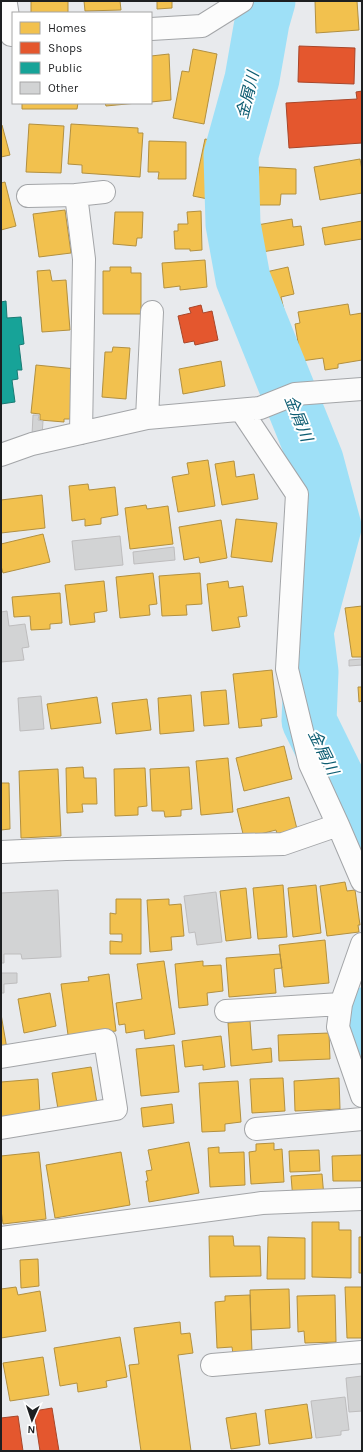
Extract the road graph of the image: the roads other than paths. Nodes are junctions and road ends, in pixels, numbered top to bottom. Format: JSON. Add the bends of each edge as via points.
{"nodes":[{"id":1,"x":242,"y":1,"type":"edge"},
{"id":2,"x":1,"y":4,"type":"edge"},
{"id":3,"x":152,"y":29,"type":"edge"},
{"id":4,"x":12,"y":36,"type":"edge"},
{"id":5,"x":104,"y":192,"type":"dead end"},
{"id":6,"x":76,"y":195,"type":"junction"},
{"id":7,"x":28,"y":196,"type":"dead end"},
{"id":8,"x":152,"y":312,"type":"dead end"},
{"id":9,"x":362,"y":389,"type":"edge"},
{"id":10,"x":250,"y":409,"type":"junction"},
{"id":11,"x":148,"y":418,"type":"junction"},
{"id":12,"x":81,"y":433,"type":"junction"},
{"id":13,"x":1,"y":455,"type":"edge"},
{"id":14,"x":338,"y":825,"type":"junction"},
{"id":15,"x":1,"y":852,"type":"edge"},
{"id":16,"x":362,"y":881,"type":"edge"},
{"id":17,"x":362,"y":944,"type":"edge"},
{"id":18,"x":341,"y":1004,"type":"junction"},
{"id":19,"x":226,"y":1011,"type":"dead end"},
{"id":20,"x":1,"y":1057,"type":"edge"},
{"id":21,"x":362,"y":1096,"type":"edge"},
{"id":22,"x":362,"y":1119,"type":"edge"},
{"id":23,"x":1,"y":1128,"type":"edge"},
{"id":24,"x":256,"y":1129,"type":"dead end"},
{"id":25,"x":362,"y":1199,"type":"edge"},
{"id":26,"x":1,"y":1238,"type":"edge"},
{"id":27,"x":362,"y":1352,"type":"edge"},
{"id":28,"x":212,"y":1366,"type":"dead end"}],
"edges":[{"from":1,"to":3,"type":"street","via":[[202,26]]},
{"from":2,"to":4,"type":"street","via":[[6,4]]},
{"from":5,"to":6,"type":"street"},
{"from":6,"to":7,"type":"street"},
{"from":6,"to":12,"type":"street","via":[[84,259]]},
{"from":8,"to":11,"type":"street"},
{"from":9,"to":10,"type":"street","via":[[295,394]]},
{"from":10,"to":11,"type":"street"},
{"from":10,"to":14,"type":"street","via":[[297,494],[287,669],[310,764]]},
{"from":11,"to":12,"type":"street"},
{"from":12,"to":13,"type":"street","via":[[32,444]]},
{"from":14,"to":15,"type":"street","via":[[283,844]]},
{"from":14,"to":16,"type":"street"},
{"from":17,"to":18,"type":"street"},
{"from":18,"to":19,"type":"street"},
{"from":18,"to":21,"type":"street","via":[[338,1027]]},
{"from":20,"to":23,"type":"street","via":[[105,1040],[116,1109]]},
{"from":22,"to":24,"type":"street"},
{"from":25,"to":26,"type":"street","via":[[262,1203]]},
{"from":27,"to":28,"type":"street"}]}
